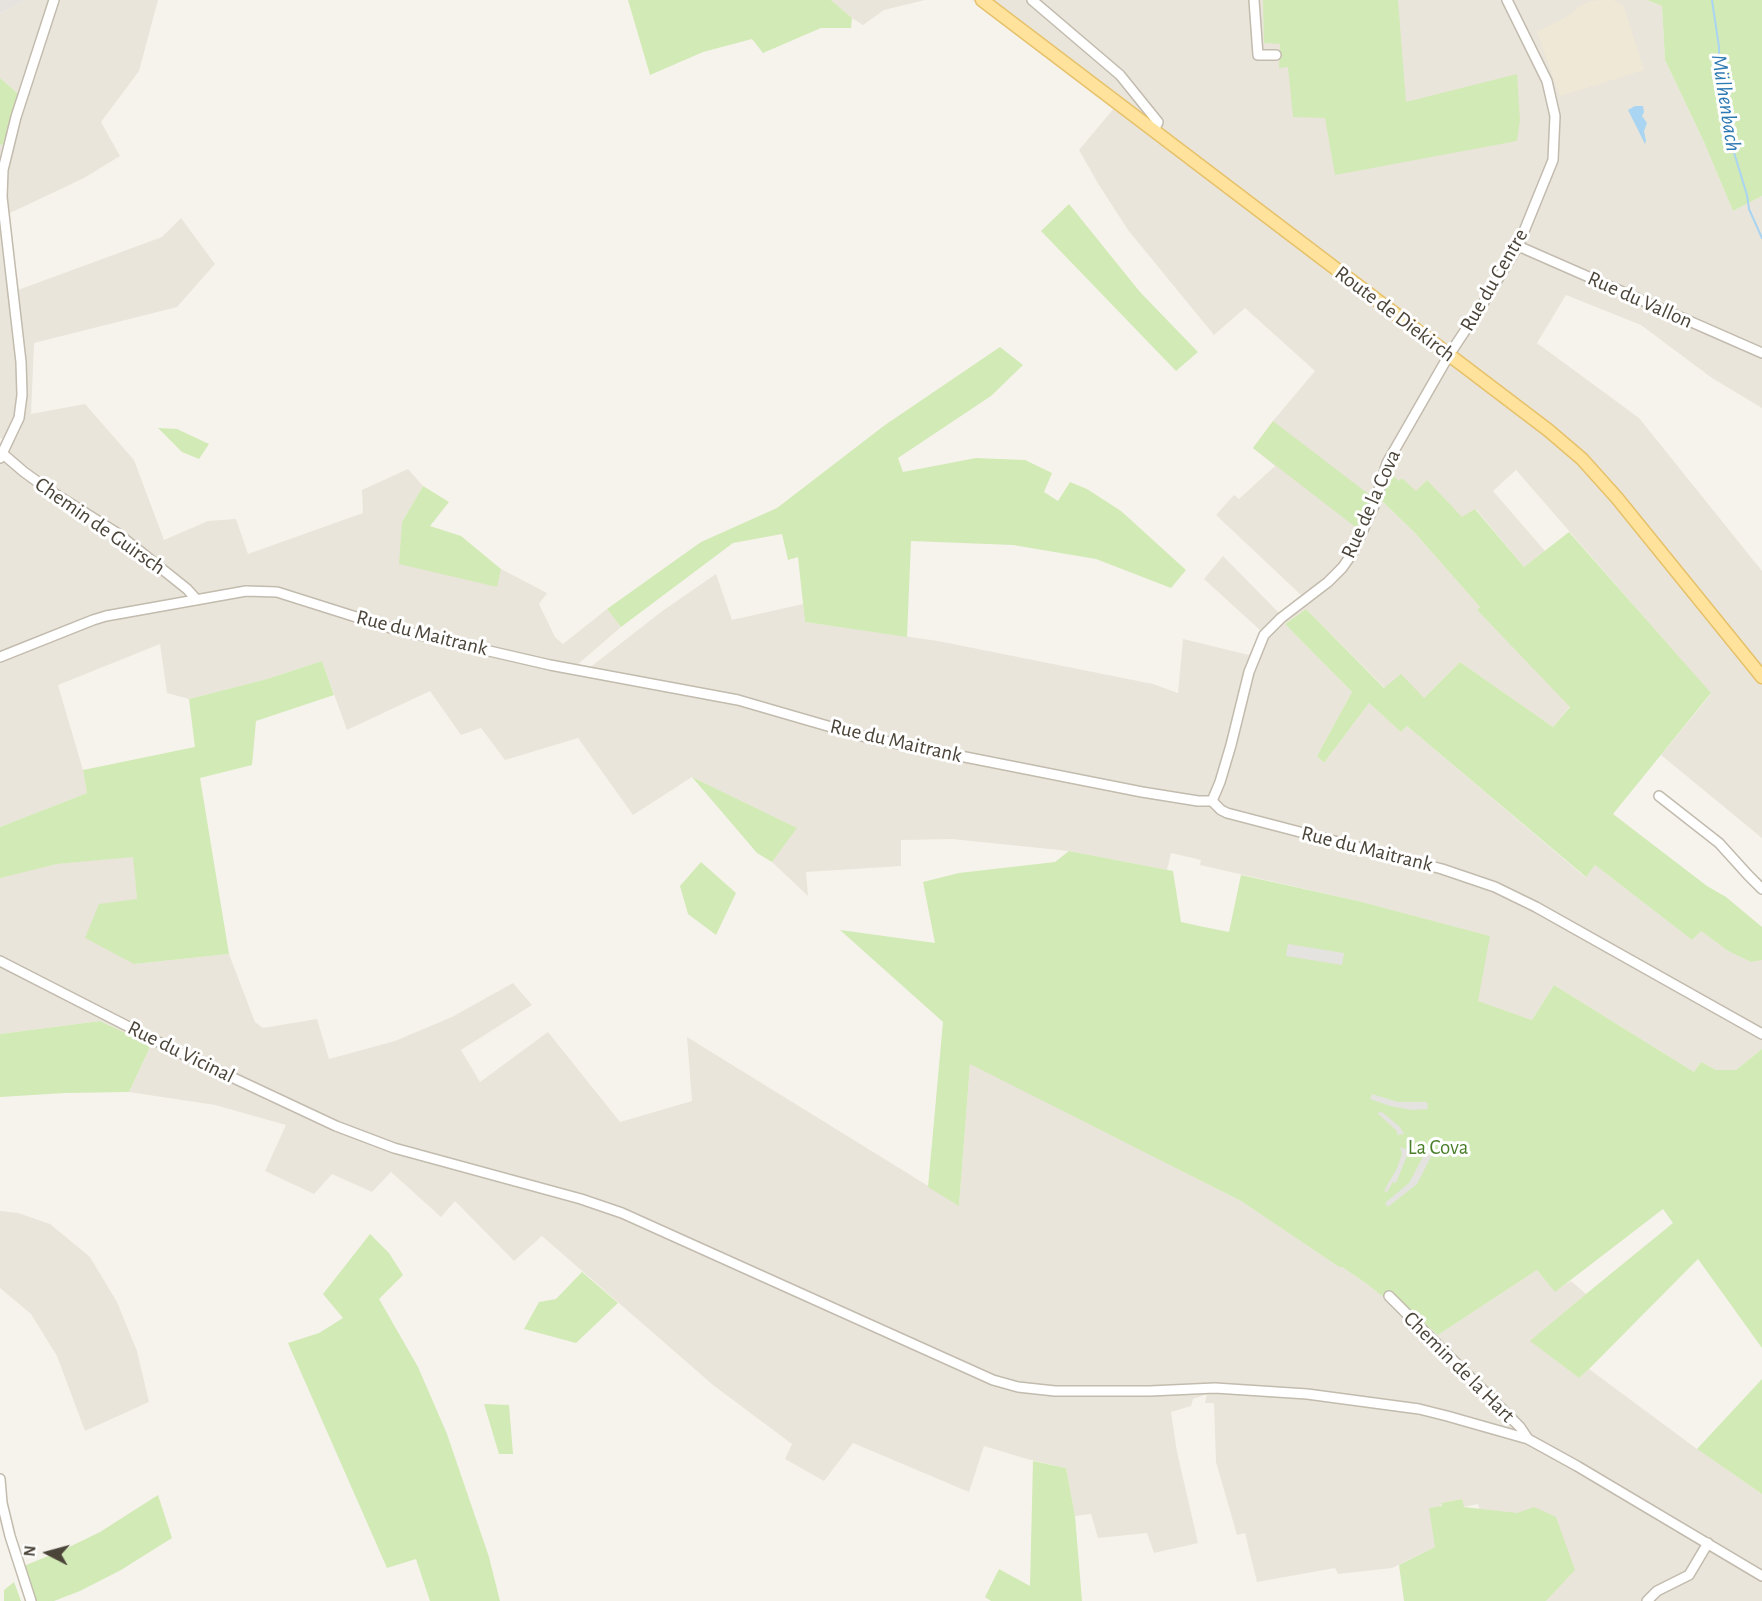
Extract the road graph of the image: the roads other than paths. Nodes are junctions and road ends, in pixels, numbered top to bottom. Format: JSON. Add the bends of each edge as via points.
{"nodes":[{"id":1,"x":54,"y":0,"type":"edge"},
{"id":2,"x":982,"y":0,"type":"edge"},
{"id":3,"x":1032,"y":0,"type":"edge"},
{"id":4,"x":1254,"y":0,"type":"edge"},
{"id":5,"x":1508,"y":0,"type":"edge"},
{"id":6,"x":1276,"y":55,"type":"dead end"},
{"id":7,"x":1154,"y":131,"type":"junction"},
{"id":8,"x":1518,"y":246,"type":"junction"},
{"id":9,"x":1762,"y":353,"type":"edge"},
{"id":10,"x":1449,"y":355,"type":"junction"},
{"id":11,"x":1,"y":456,"type":"edge"},
{"id":12,"x":197,"y":600,"type":"junction"},
{"id":13,"x":0,"y":657,"type":"edge"},
{"id":14,"x":1762,"y":676,"type":"edge"},
{"id":15,"x":1659,"y":796,"type":"dead end"},
{"id":16,"x":1212,"y":801,"type":"junction"},
{"id":17,"x":1762,"y":889,"type":"edge"},
{"id":18,"x":0,"y":961,"type":"edge"},
{"id":19,"x":1762,"y":1034,"type":"edge"},
{"id":20,"x":1389,"y":1296,"type":"dead end"},
{"id":21,"x":1528,"y":1439,"type":"junction"},
{"id":22,"x":0,"y":1479,"type":"edge"},
{"id":23,"x":1707,"y":1543,"type":"junction"},
{"id":24,"x":1762,"y":1576,"type":"edge"},
{"id":25,"x":31,"y":1601,"type":"edge"},
{"id":26,"x":1647,"y":1601,"type":"edge"}],
"edges":[{"from":1,"to":11,"type":"street","name":"Chemin de Guirsch","via":[[3,170],[2,197],[22,387],[19,418]]},
{"from":2,"to":7,"type":"main road","name":"Route de Diekirch"},
{"from":3,"to":7,"type":"street","via":[[1120,75],[1158,122]]},
{"from":4,"to":6,"type":"street","via":[[1258,56]]},
{"from":5,"to":8,"type":"street","name":"Rue du Centre","via":[[1547,81],[1555,116],[1553,160]]},
{"from":7,"to":10,"type":"main road","name":"Route de Diekirch"},
{"from":8,"to":9,"type":"street","name":"Rue du Vallon"},
{"from":8,"to":10,"type":"street","name":"Rue du Centre"},
{"from":10,"to":14,"type":"main road","name":"Route de Diekirch","via":[[1582,459]]},
{"from":10,"to":16,"type":"street","name":"Rue de la Cova","via":[[1387,463],[1374,506],[1352,554],[1328,582],[1264,635],[1249,672]]},
{"from":11,"to":12,"type":"street","name":"Chemin de Guirsch","via":[[117,533]]},
{"from":12,"to":13,"type":"street","name":"Rue du Maitrank","via":[[93,620]]},
{"from":12,"to":16,"type":"street","name":"Rue du Maitrank","via":[[246,591],[277,592],[399,630],[550,665],[729,698],[869,738],[1142,792]]},
{"from":15,"to":17,"type":"street","via":[[1719,843]]},
{"from":16,"to":19,"type":"street","name":"Rue du Maitrank","via":[[1227,813],[1442,869],[1495,887]]},
{"from":18,"to":21,"type":"street","name":"Rue du Vicinal","via":[[176,1051],[336,1126],[446,1164],[622,1213],[1006,1384],[1054,1391],[1215,1388],[1307,1394],[1419,1409]]},
{"from":20,"to":21,"type":"street","name":"Chemin de la Hart"},
{"from":21,"to":23,"type":"street"},
{"from":22,"to":25,"type":"street","via":[[10,1536]]},
{"from":23,"to":24,"type":"street"},
{"from":23,"to":26,"type":"street","via":[[1689,1575],[1657,1591]]}]}
